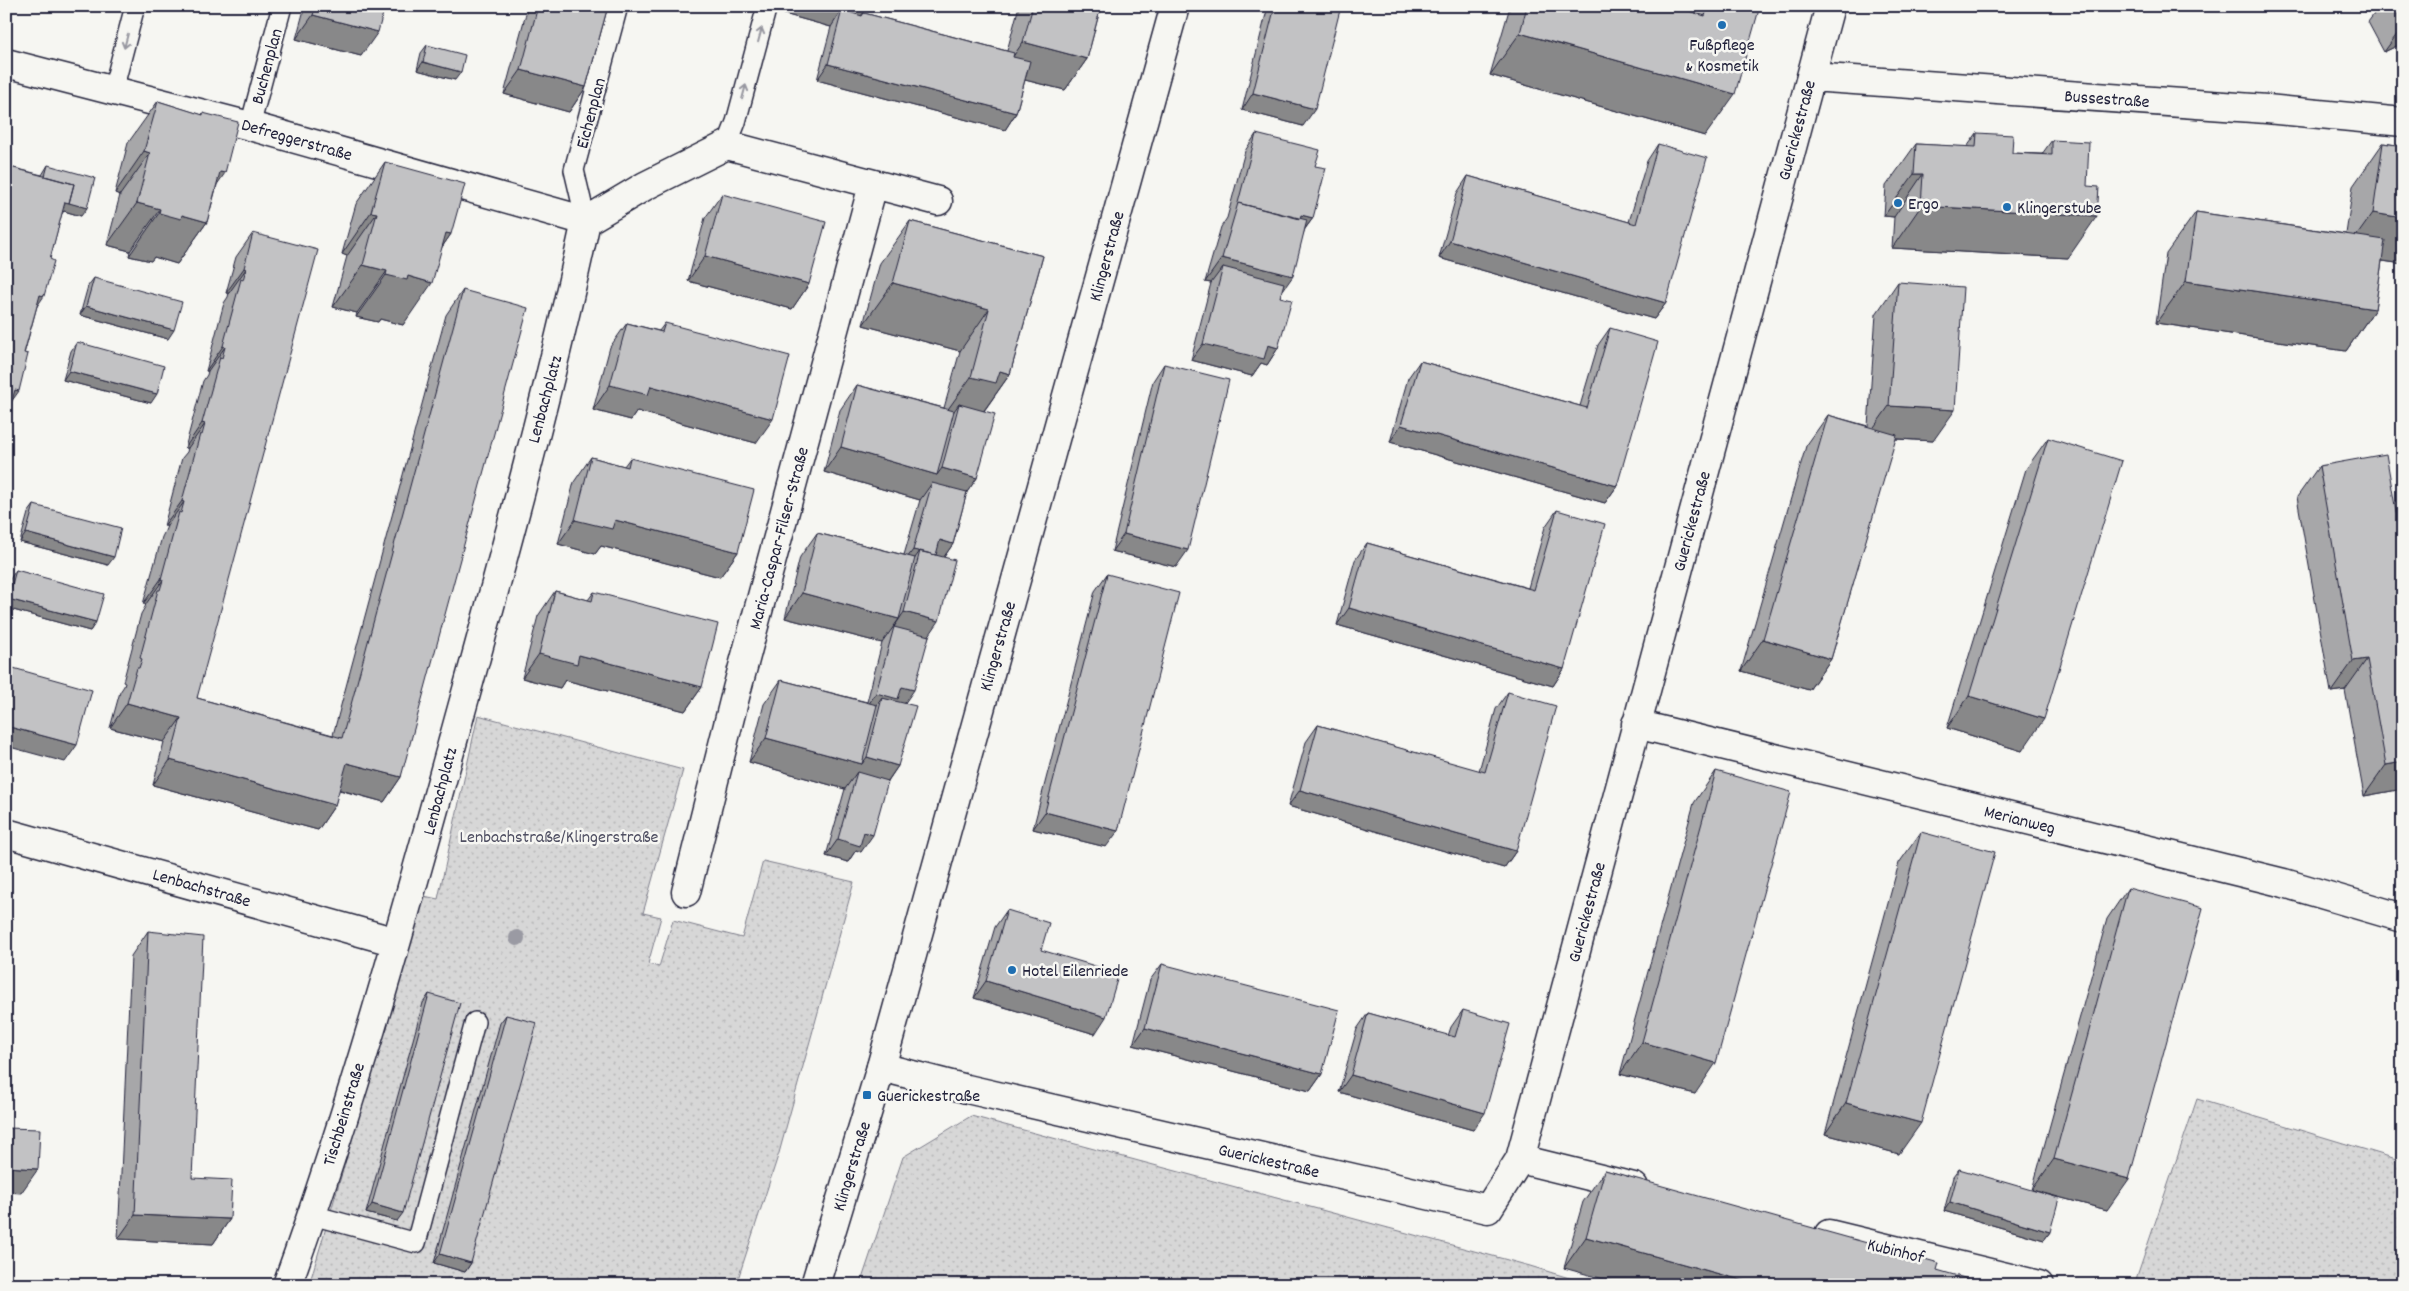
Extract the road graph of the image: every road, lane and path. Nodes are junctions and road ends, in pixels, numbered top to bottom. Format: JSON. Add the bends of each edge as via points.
{"nodes":[{"id":1,"x":135,"y":6,"type":"edge"},
{"id":2,"x":282,"y":6,"type":"edge"},
{"id":3,"x":618,"y":6,"type":"edge"},
{"id":4,"x":767,"y":6,"type":"edge"},
{"id":5,"x":1175,"y":6,"type":"edge"},
{"id":6,"x":1830,"y":6,"type":"edge"},
{"id":7,"x":6,"y":63,"type":"edge"},
{"id":8,"x":1811,"y":77,"type":"junction"},
{"id":9,"x":113,"y":90,"type":"junction"},
{"id":10,"x":2403,"y":122,"type":"edge"},
{"id":11,"x":250,"y":126,"type":"junction"},
{"id":12,"x":727,"y":145,"type":"junction"},
{"id":13,"x":873,"y":185,"type":"junction"},
{"id":14,"x":938,"y":201,"type":"dead end"},
{"id":15,"x":586,"y":221,"type":"junction"},
{"id":16,"x":1636,"y":724,"type":"junction"},
{"id":17,"x":6,"y":833,"type":"edge"},
{"id":18,"x":686,"y":892,"type":"dead end"},
{"id":19,"x":2403,"y":918,"type":"edge"},
{"id":20,"x":396,"y":942,"type":"junction"},
{"id":21,"x":474,"y":1022,"type":"dead end"},
{"id":22,"x":881,"y":1067,"type":"junction"},
{"id":23,"x":1520,"y":1159,"type":"junction"},
{"id":24,"x":1659,"y":1193,"type":"edge"},
{"id":25,"x":312,"y":1215,"type":"junction"},
{"id":26,"x":1801,"y":1227,"type":"edge"},
{"id":27,"x":287,"y":1285,"type":"edge"},
{"id":28,"x":815,"y":1285,"type":"edge"},
{"id":29,"x":2039,"y":1285,"type":"edge"}],
"edges":[{"from":1,"to":9,"type":"lane","one_way":true},
{"from":2,"to":11,"type":"lane","name":"Buchenplan"},
{"from":3,"to":15,"type":"lane","name":"Eichenplan","via":[[574,170]]},
{"from":12,"to":4,"type":"lane","one_way":true},
{"from":5,"to":22,"type":"street","name":"Klingerstraße"},
{"from":6,"to":8,"type":"street","name":"Guerickestraße"},
{"from":7,"to":9,"type":"street","name":"Defreggerstraße"},
{"from":8,"to":10,"type":"street","name":"Bussestraße","via":[[2267,109]]},
{"from":8,"to":16,"type":"street","name":"Guerickestraße"},
{"from":9,"to":11,"type":"street","name":"Defreggerstraße"},
{"from":11,"to":15,"type":"street","name":"Defreggerstraße"},
{"from":12,"to":13,"type":"street"},
{"from":12,"to":15,"type":"street","via":[[645,186]]},
{"from":13,"to":14,"type":"street"},
{"from":13,"to":18,"type":"street","name":"Maria-Caspar-Filser-Straße"},
{"from":15,"to":20,"type":"street","name":"Lenbachplatz","via":[[566,317],[498,580]]},
{"from":16,"to":19,"type":"street","name":"Merianweg","via":[[2284,883]]},
{"from":16,"to":23,"type":"street","name":"Guerickestraße"},
{"from":17,"to":20,"type":"street","name":"Lenbachstraße"},
{"from":20,"to":25,"type":"street","name":"Tischbeinstraße"},
{"from":21,"to":25,"type":"lane","via":[[416,1243]]},
{"from":22,"to":23,"type":"street","name":"Guerickestraße","via":[[1488,1209]]},
{"from":22,"to":28,"type":"street","name":"Klingerstraße"},
{"from":23,"to":24,"type":"street"},
{"from":25,"to":27,"type":"street","name":"Tischbeinstraße"},
{"from":26,"to":29,"type":"street","name":"Kubinhof"}]}
